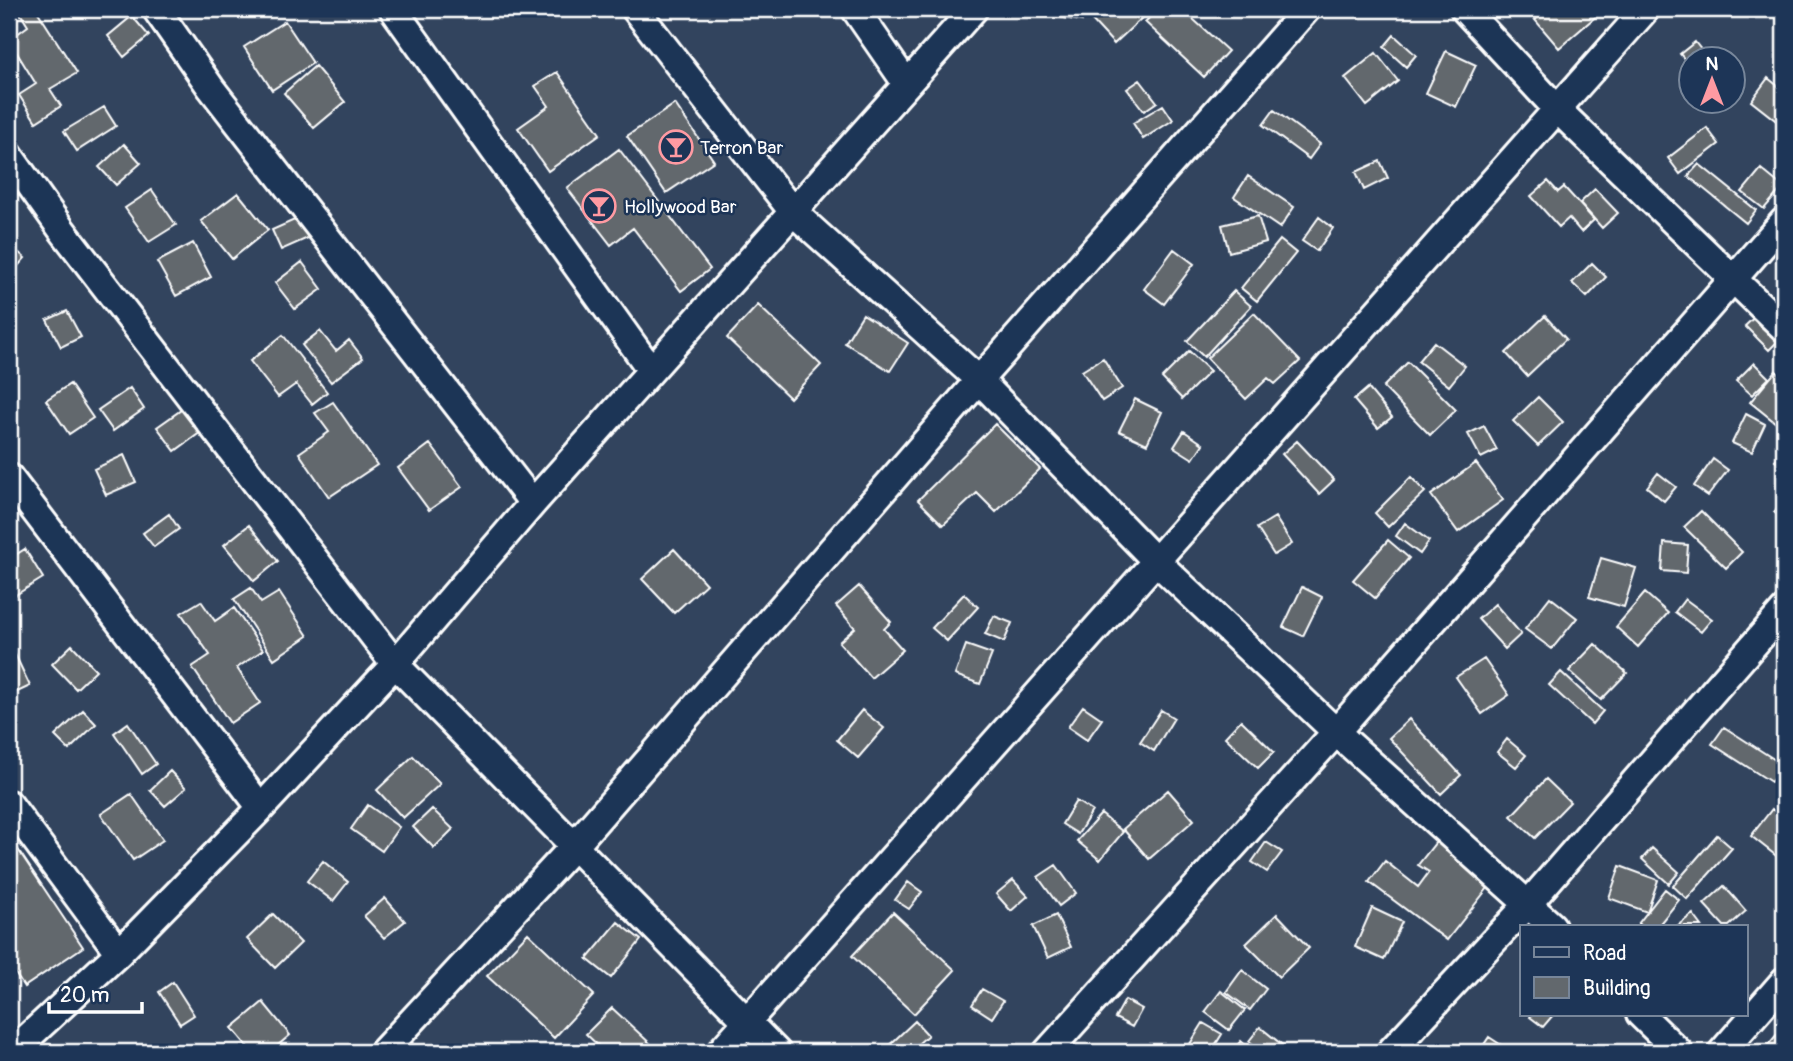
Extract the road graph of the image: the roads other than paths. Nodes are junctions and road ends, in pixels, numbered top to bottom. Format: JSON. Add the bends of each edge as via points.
{"nodes":[{"id":1,"x":156,"y":9,"type":"edge"},
{"id":2,"x":393,"y":9,"type":"edge"},
{"id":3,"x":635,"y":9,"type":"edge"},
{"id":4,"x":856,"y":9,"type":"edge"},
{"id":5,"x":974,"y":9,"type":"edge"},
{"id":6,"x":1307,"y":9,"type":"edge"},
{"id":7,"x":1464,"y":9,"type":"edge"},
{"id":8,"x":1646,"y":9,"type":"edge"},
{"id":9,"x":906,"y":83,"type":"junction"},
{"id":10,"x":1557,"y":109,"type":"junction"},
{"id":11,"x":9,"y":155,"type":"edge"},
{"id":12,"x":793,"y":212,"type":"junction"},
{"id":13,"x":1784,"y":221,"type":"edge"},
{"id":14,"x":1731,"y":279,"type":"junction"},
{"id":15,"x":1784,"y":328,"type":"edge"},
{"id":16,"x":651,"y":370,"type":"junction"},
{"id":17,"x":979,"y":380,"type":"junction"},
{"id":18,"x":9,"y":477,"type":"edge"},
{"id":19,"x":533,"y":503,"type":"junction"},
{"id":20,"x":1156,"y":561,"type":"junction"},
{"id":21,"x":1784,"y":610,"type":"edge"},
{"id":22,"x":395,"y":664,"type":"junction"},
{"id":23,"x":1336,"y":732,"type":"junction"},
{"id":24,"x":9,"y":804,"type":"edge"},
{"id":25,"x":261,"y":808,"type":"junction"},
{"id":26,"x":574,"y":846,"type":"junction"},
{"id":27,"x":1529,"y":903,"type":"junction"},
{"id":28,"x":1551,"y":925,"type":"edge"},
{"id":29,"x":119,"y":953,"type":"junction"},
{"id":30,"x":1784,"y":981,"type":"edge"},
{"id":31,"x":1642,"y":1016,"type":"edge"},
{"id":32,"x":747,"y":1022,"type":"junction"},
{"id":33,"x":12,"y":1052,"type":"edge"},
{"id":34,"x":383,"y":1052,"type":"edge"},
{"id":35,"x":720,"y":1052,"type":"edge"},
{"id":36,"x":777,"y":1052,"type":"edge"},
{"id":37,"x":1047,"y":1052,"type":"edge"},
{"id":38,"x":1390,"y":1052,"type":"edge"},
{"id":39,"x":1679,"y":1052,"type":"edge"},
{"id":40,"x":1722,"y":1052,"type":"edge"}],
"edges":[{"from":1,"to":19,"type":"street","via":[[211,88]]},
{"from":2,"to":16,"type":"street"},
{"from":3,"to":12,"type":"street"},
{"from":4,"to":9,"type":"street"},
{"from":5,"to":9,"type":"street"},
{"from":6,"to":17,"type":"street"},
{"from":7,"to":10,"type":"street"},
{"from":8,"to":10,"type":"street"},
{"from":9,"to":12,"type":"street"},
{"from":10,"to":14,"type":"street"},
{"from":10,"to":20,"type":"street"},
{"from":11,"to":22,"type":"street"},
{"from":12,"to":16,"type":"street"},
{"from":12,"to":17,"type":"street"},
{"from":13,"to":14,"type":"street"},
{"from":14,"to":15,"type":"street"},
{"from":14,"to":23,"type":"street"},
{"from":16,"to":19,"type":"street"},
{"from":17,"to":20,"type":"street"},
{"from":17,"to":26,"type":"street"},
{"from":18,"to":25,"type":"street"},
{"from":19,"to":22,"type":"street"},
{"from":20,"to":23,"type":"street"},
{"from":20,"to":32,"type":"street"},
{"from":21,"to":27,"type":"street"},
{"from":22,"to":25,"type":"street"},
{"from":22,"to":26,"type":"street"},
{"from":23,"to":27,"type":"street"},
{"from":23,"to":37,"type":"street"},
{"from":24,"to":29,"type":"street"},
{"from":25,"to":29,"type":"street"},
{"from":26,"to":32,"type":"street"},
{"from":26,"to":34,"type":"street"},
{"from":27,"to":28,"type":"street"},
{"from":27,"to":38,"type":"street"},
{"from":29,"to":33,"type":"street"},
{"from":30,"to":40,"type":"street"},
{"from":31,"to":39,"type":"street"},
{"from":32,"to":35,"type":"street"},
{"from":32,"to":36,"type":"street"}]}
